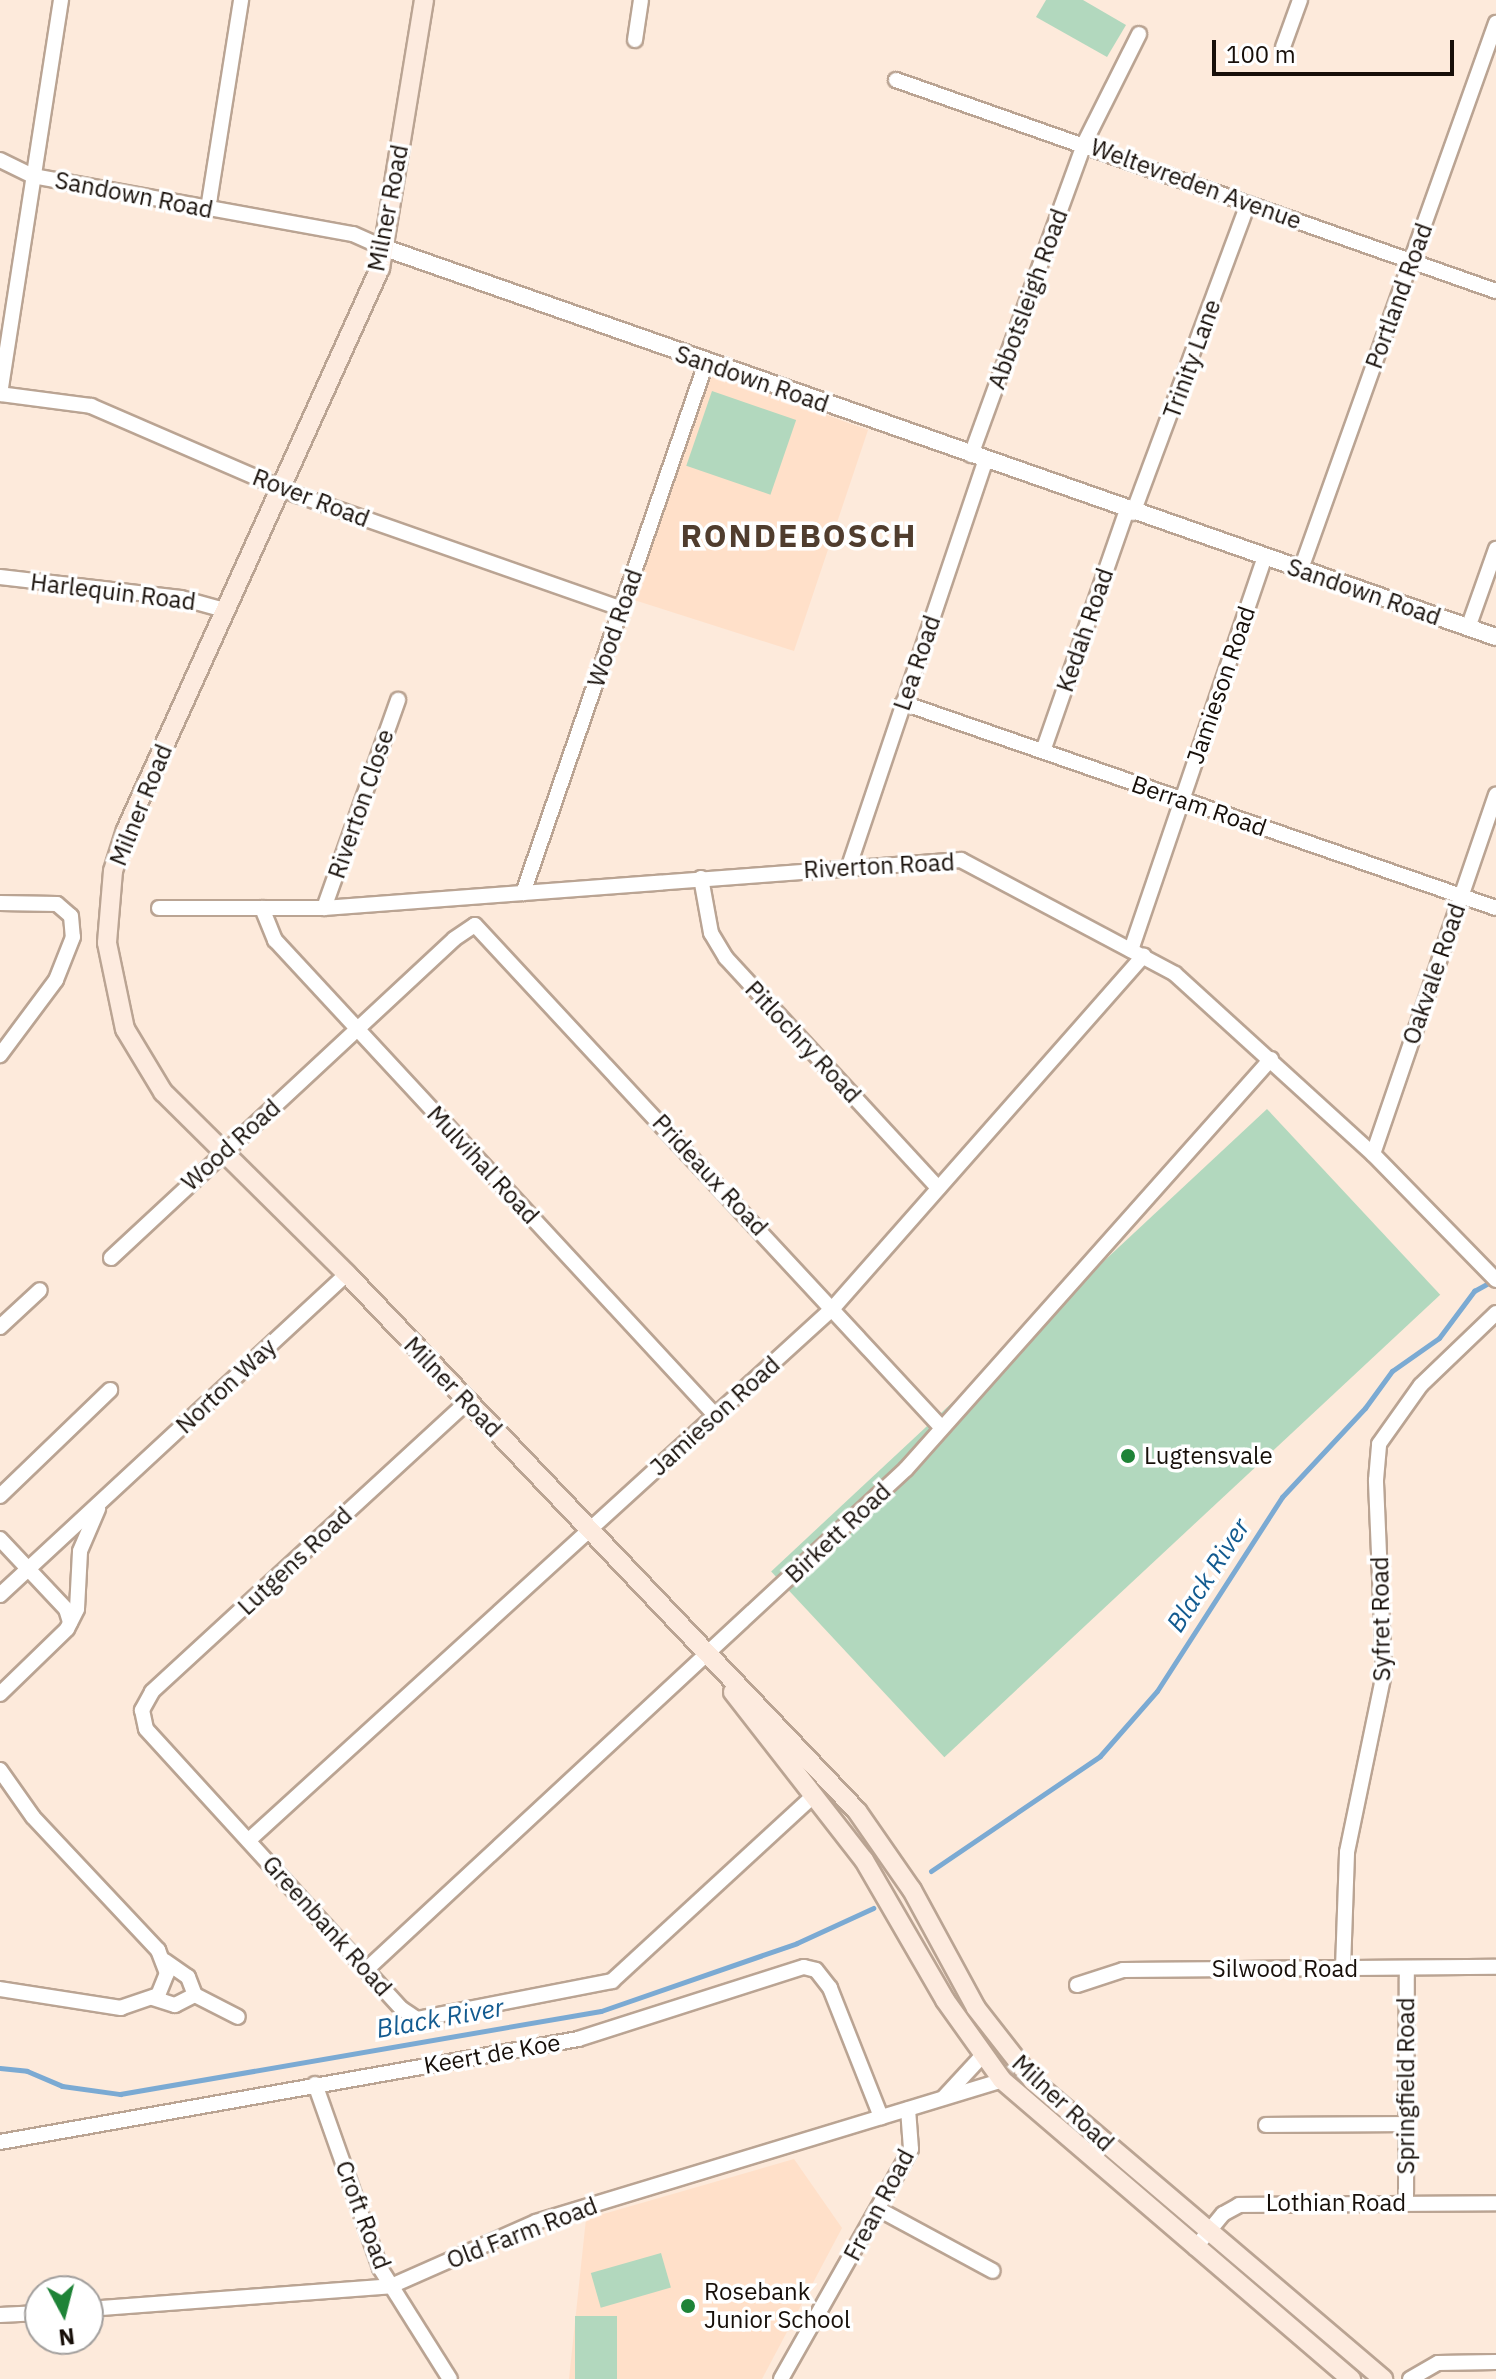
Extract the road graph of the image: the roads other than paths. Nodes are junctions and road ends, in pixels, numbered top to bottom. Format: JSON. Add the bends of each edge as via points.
{"nodes":[{"id":1,"x":61,"y":0,"type":"edge"},
{"id":2,"x":241,"y":0,"type":"edge"},
{"id":3,"x":424,"y":0,"type":"edge"},
{"id":4,"x":641,"y":0,"type":"edge"},
{"id":5,"x":1300,"y":0,"type":"edge"},
{"id":6,"x":1496,"y":23,"type":"edge"},
{"id":7,"x":1139,"y":34,"type":"dead end"},
{"id":8,"x":635,"y":40,"type":"dead end"},
{"id":9,"x":1283,"y":47,"type":"dead end"},
{"id":10,"x":896,"y":80,"type":"dead end"},
{"id":11,"x":1084,"y":144,"type":"junction"},
{"id":12,"x":0,"y":160,"type":"edge"},
{"id":13,"x":33,"y":176,"type":"junction"},
{"id":14,"x":1248,"y":204,"type":"junction"},
{"id":15,"x":208,"y":209,"type":"junction"},
{"id":16,"x":385,"y":248,"type":"junction"},
{"id":17,"x":1411,"y":260,"type":"junction"},
{"id":18,"x":1496,"y":291,"type":"edge"},
{"id":19,"x":706,"y":363,"type":"junction"},
{"id":20,"x":0,"y":394,"type":"edge"},
{"id":21,"x":979,"y":458,"type":"junction"},
{"id":22,"x":280,"y":487,"type":"junction"},
{"id":23,"x":1130,"y":511,"type":"junction"},
{"id":24,"x":1496,"y":549,"type":"edge"},
{"id":25,"x":1265,"y":557,"type":"junction"},
{"id":26,"x":1301,"y":569,"type":"junction"},
{"id":27,"x":0,"y":577,"type":"edge"},
{"id":28,"x":622,"y":609,"type":"junction"},
{"id":29,"x":225,"y":610,"type":"junction"},
{"id":30,"x":1468,"y":628,"type":"junction"},
{"id":31,"x":1496,"y":637,"type":"edge"},
{"id":32,"x":398,"y":700,"type":"dead end"},
{"id":33,"x":903,"y":703,"type":"junction"},
{"id":34,"x":1043,"y":751,"type":"junction"},
{"id":35,"x":1496,"y":794,"type":"edge"},
{"id":36,"x":1182,"y":800,"type":"junction"},
{"id":37,"x":849,"y":866,"type":"junction"},
{"id":38,"x":701,"y":878,"type":"junction"},
{"id":39,"x":523,"y":893,"type":"junction"},
{"id":40,"x":1461,"y":895,"type":"junction"},
{"id":41,"x":474,"y":898,"type":"junction"},
{"id":42,"x":0,"y":903,"type":"edge"},
{"id":43,"x":159,"y":908,"type":"dead end"},
{"id":44,"x":262,"y":908,"type":"junction"},
{"id":45,"x":324,"y":908,"type":"junction"},
{"id":46,"x":1496,"y":908,"type":"edge"},
{"id":47,"x":475,"y":925,"type":"junction"},
{"id":48,"x":1138,"y":952,"type":"junction"},
{"id":49,"x":356,"y":1029,"type":"junction"},
{"id":50,"x":0,"y":1055,"type":"edge"},
{"id":51,"x":1271,"y":1059,"type":"junction"},
{"id":52,"x":224,"y":1150,"type":"junction"},
{"id":53,"x":1373,"y":1154,"type":"junction"},
{"id":54,"x":938,"y":1188,"type":"junction"},
{"id":55,"x":111,"y":1258,"type":"dead end"},
{"id":56,"x":347,"y":1274,"type":"junction"},
{"id":57,"x":1496,"y":1280,"type":"edge"},
{"id":58,"x":40,"y":1290,"type":"dead end"},
{"id":59,"x":833,"y":1308,"type":"junction"},
{"id":60,"x":1496,"y":1313,"type":"edge"},
{"id":61,"x":0,"y":1327,"type":"edge"},
{"id":62,"x":110,"y":1390,"type":"dead end"},
{"id":63,"x":467,"y":1402,"type":"junction"},
{"id":64,"x":715,"y":1415,"type":"junction"},
{"id":65,"x":942,"y":1428,"type":"junction"},
{"id":66,"x":0,"y":1496,"type":"edge"},
{"id":67,"x":104,"y":1498,"type":"junction"},
{"id":68,"x":590,"y":1529,"type":"junction"},
{"id":69,"x":0,"y":1539,"type":"edge"},
{"id":70,"x":28,"y":1569,"type":"junction"},
{"id":71,"x":2,"y":1587,"type":"edge"},
{"id":72,"x":78,"y":1595,"type":"junction"},
{"id":73,"x":58,"y":1601,"type":"junction"},
{"id":74,"x":70,"y":1622,"type":"junction"},
{"id":75,"x":710,"y":1660,"type":"junction"},
{"id":76,"x":0,"y":1694,"type":"edge"},
{"id":77,"x":146,"y":1729,"type":"joint"},
{"id":78,"x":0,"y":1770,"type":"edge"},
{"id":79,"x":814,"y":1795,"type":"junction"},
{"id":80,"x":249,"y":1840,"type":"junction"},
{"id":81,"x":165,"y":1961,"type":"junction"},
{"id":82,"x":1496,"y":1967,"type":"edge"},
{"id":83,"x":1343,"y":1968,"type":"junction"},
{"id":84,"x":1407,"y":1968,"type":"junction"},
{"id":85,"x":367,"y":1969,"type":"junction"},
{"id":86,"x":1077,"y":1985,"type":"dead end"},
{"id":87,"x":0,"y":1989,"type":"edge"},
{"id":88,"x":195,"y":1995,"type":"junction"},
{"id":89,"x":153,"y":1998,"type":"junction"},
{"id":90,"x":238,"y":2017,"type":"dead end"},
{"id":91,"x":982,"y":2056,"type":"junction"},
{"id":92,"x":1002,"y":2080,"type":"junction"},
{"id":93,"x":315,"y":2084,"type":"junction"},
{"id":94,"x":945,"y":2096,"type":"junction"},
{"id":95,"x":908,"y":2109,"type":"junction"},
{"id":96,"x":881,"y":2117,"type":"junction"},
{"id":97,"x":1406,"y":2124,"type":"junction"},
{"id":98,"x":1266,"y":2125,"type":"dead end"},
{"id":99,"x":0,"y":2142,"type":"edge"},
{"id":100,"x":1406,"y":2203,"type":"junction"},
{"id":101,"x":1496,"y":2203,"type":"edge"},
{"id":102,"x":880,"y":2210,"type":"junction"},
{"id":103,"x":1210,"y":2230,"type":"junction"},
{"id":104,"x":1195,"y":2248,"type":"junction"},
{"id":105,"x":993,"y":2271,"type":"dead end"},
{"id":106,"x":391,"y":2286,"type":"junction"},
{"id":107,"x":104,"y":2308,"type":"edge"},
{"id":108,"x":24,"y":2314,"type":"edge"},
{"id":109,"x":0,"y":2315,"type":"edge"},
{"id":110,"x":1496,"y":2362,"type":"edge"},
{"id":111,"x":450,"y":2379,"type":"edge"},
{"id":112,"x":781,"y":2379,"type":"edge"},
{"id":113,"x":1351,"y":2379,"type":"edge"},
{"id":114,"x":1383,"y":2379,"type":"edge"},
{"id":115,"x":1410,"y":2379,"type":"edge"}],
"edges":[{"from":1,"to":13,"type":"street"},
{"from":2,"to":15,"type":"street"},
{"from":3,"to":16,"type":"main road","name":"Milner Road"},
{"from":4,"to":8,"type":"street"},
{"from":5,"to":9,"type":"street"},
{"from":6,"to":17,"type":"street","name":"Portland Road"},
{"from":7,"to":11,"type":"street","name":"Abbotsleigh Road"},
{"from":10,"to":11,"type":"street","name":"Weltevreden Avenue"},
{"from":11,"to":14,"type":"street","name":"Weltevreden Avenue"},
{"from":11,"to":21,"type":"street","name":"Abbotsleigh Road"},
{"from":12,"to":13,"type":"street","name":"Sandown Road"},
{"from":13,"to":15,"type":"street","name":"Sandown Road"},
{"from":13,"to":20,"type":"street"},
{"from":14,"to":17,"type":"street","name":"Weltevreden Avenue"},
{"from":14,"to":23,"type":"street","name":"Trinity Lane"},
{"from":15,"to":16,"type":"street","name":"Sandown Road","via":[[353,234]]},
{"from":16,"to":19,"type":"street","name":"Sandown Road"},
{"from":16,"to":22,"type":"main road","name":"Milner Road"},
{"from":17,"to":18,"type":"street","name":"Weltevreden Avenue"},
{"from":17,"to":26,"type":"street","name":"Portland Road"},
{"from":19,"to":21,"type":"street","name":"Sandown Road"},
{"from":19,"to":28,"type":"street","name":"Wood Road"},
{"from":20,"to":22,"type":"street","name":"Rover Road","via":[[91,406]]},
{"from":21,"to":23,"type":"street","name":"Sandown Road"},
{"from":21,"to":33,"type":"street","name":"Lea Road"},
{"from":22,"to":28,"type":"street","name":"Rover Road"},
{"from":22,"to":29,"type":"main road","name":"Milner Road"},
{"from":23,"to":25,"type":"street","name":"Sandown Road"},
{"from":23,"to":34,"type":"street","name":"Kedah Road"},
{"from":24,"to":30,"type":"street"},
{"from":25,"to":26,"type":"street","name":"Sandown Road"},
{"from":25,"to":36,"type":"street","name":"Jamieson Road"},
{"from":26,"to":30,"type":"street","name":"Sandown Road"},
{"from":27,"to":29,"type":"street","name":"Harlequin Road","via":[[195,600]]},
{"from":28,"to":39,"type":"street","name":"Wood Road"},
{"from":29,"to":52,"type":"main road","name":"Milner Road","via":[[126,830],[113,871],[106,925],[116,1002],[134,1046],[163,1092]]},
{"from":30,"to":31,"type":"street","name":"Sandown Road"},
{"from":32,"to":45,"type":"street","name":"Riverton Close"},
{"from":33,"to":34,"type":"street","name":"Berram Road"},
{"from":33,"to":37,"type":"street","name":"Lea Road"},
{"from":34,"to":36,"type":"street","name":"Berram Road"},
{"from":35,"to":40,"type":"street","name":"Oakvale Road"},
{"from":36,"to":40,"type":"street","name":"Berram Road"},
{"from":36,"to":48,"type":"street","name":"Jamieson Road"},
{"from":37,"to":38,"type":"street","name":"Riverton Road"},
{"from":37,"to":48,"type":"street","name":"Riverton Road","via":[[961,860]]},
{"from":38,"to":39,"type":"street","name":"Riverton Road"},
{"from":38,"to":54,"type":"street","name":"Pitlochry Road","via":[[711,933],[726,958]]},
{"from":39,"to":41,"type":"street","name":"Riverton Road"},
{"from":40,"to":46,"type":"street","name":"Berram Road"},
{"from":40,"to":53,"type":"street","name":"Oakvale Road"},
{"from":41,"to":45,"type":"street","name":"Riverton Road"},
{"from":41,"to":47,"type":"street"},
{"from":42,"to":50,"type":"street","via":[[57,904],[66,909],[73,925],[65,965]]},
{"from":43,"to":44,"type":"street","name":"Riverton Road"},
{"from":44,"to":45,"type":"street","name":"Riverton Road"},
{"from":44,"to":49,"type":"street","name":"Mulvihal Road","via":[[275,940]]},
{"from":47,"to":49,"type":"street","name":"Wood Road"},
{"from":47,"to":59,"type":"street","name":"Prideaux Road"},
{"from":48,"to":51,"type":"street","name":"Riverton Road","via":[[1207,1000]]},
{"from":48,"to":54,"type":"street","name":"Jamieson Road"},
{"from":49,"to":52,"type":"street","name":"Wood Road"},
{"from":49,"to":64,"type":"street","name":"Mulvihal Road"},
{"from":51,"to":53,"type":"street","name":"Riverton Road"},
{"from":51,"to":65,"type":"street","name":"Birkett Road"},
{"from":52,"to":55,"type":"street","name":"Wood Road"},
{"from":52,"to":56,"type":"main road","name":"Milner Road"},
{"from":53,"to":57,"type":"street","name":"Riverton Road"},
{"from":54,"to":59,"type":"street","name":"Jamieson Road"},
{"from":56,"to":63,"type":"main road","name":"Milner Road"},
{"from":56,"to":67,"type":"street","name":"Norton Way"},
{"from":58,"to":61,"type":"street"},
{"from":59,"to":64,"type":"street","name":"Jamieson Road"},
{"from":59,"to":65,"type":"street","name":"Prideaux Road"},
{"from":60,"to":83,"type":"street","name":"Syfret Road","via":[[1411,1396],[1379,1444],[1384,1673],[1347,1852]]},
{"from":62,"to":66,"type":"street"},
{"from":63,"to":68,"type":"main road","name":"Milner Road"},
{"from":63,"to":77,"type":"street","name":"Lutgens Road","via":[[152,1692],[142,1710]]},
{"from":64,"to":68,"type":"street","name":"Jamieson Road"},
{"from":65,"to":75,"type":"street","name":"Birkett Road"},
{"from":67,"to":70,"type":"street","name":"Norton Way"},
{"from":67,"to":72,"type":"street","via":[[80,1551]]},
{"from":68,"to":75,"type":"main road","name":"Milner Road"},
{"from":68,"to":80,"type":"street","name":"Jamieson Road"},
{"from":69,"to":70,"type":"street"},
{"from":70,"to":71,"type":"street","name":"Norton Way"},
{"from":70,"to":73,"type":"street"},
{"from":72,"to":73,"type":"street"},
{"from":72,"to":74,"type":"street"},
{"from":73,"to":74,"type":"street"},
{"from":74,"to":76,"type":"street","via":[[62,1636]]},
{"from":75,"to":79,"type":"main road","name":"Milner Road"},
{"from":75,"to":85,"type":"street","name":"Birkett Road"},
{"from":75,"to":103,"type":"main road","name":"Milner Road","via":[[776,1723],[885,1846],[970,2000],[1020,2068]]},
{"from":77,"to":80,"type":"street","name":"Greenbank Road"},
{"from":78,"to":81,"type":"street","via":[[33,1817]]},
{"from":79,"to":85,"type":"street","name":"Greenbank Road","via":[[612,1981],[417,2019]]},
{"from":79,"to":91,"type":"main road","name":"Milner Road","via":[[864,1860]]},
{"from":80,"to":85,"type":"street","name":"Greenbank Road"},
{"from":81,"to":88,"type":"street","via":[[188,1977]]},
{"from":81,"to":89,"type":"street","via":[[165,1985]]},
{"from":82,"to":84,"type":"street","name":"Silwood Road"},
{"from":83,"to":84,"type":"street","name":"Silwood Road"},
{"from":83,"to":86,"type":"street","name":"Silwood Road","via":[[1123,1970]]},
{"from":84,"to":97,"type":"street","name":"Springfield Road"},
{"from":87,"to":89,"type":"street","via":[[49,1993],[110,2008],[136,2007]]},
{"from":88,"to":89,"type":"street","via":[[175,2005]]},
{"from":88,"to":90,"type":"street"},
{"from":91,"to":92,"type":"main road","name":"Milner Road"},
{"from":91,"to":94,"type":"street","name":"Old Farm Road"},
{"from":92,"to":94,"type":"street","name":"Old Farm Road"},
{"from":92,"to":104,"type":"main road","name":"Milner Road"},
{"from":93,"to":96,"type":"street","name":"Keert de Koe","via":[[578,2039],[804,1967],[816,1970],[830,1988]]},
{"from":93,"to":99,"type":"street","name":"Keert de Koe"},
{"from":93,"to":106,"type":"street","name":"Croft Road","via":[[375,2255]]},
{"from":94,"to":95,"type":"street","name":"Old Farm Road"},
{"from":95,"to":96,"type":"street","name":"Old Farm Road"},
{"from":95,"to":102,"type":"street","name":"Frean Road","via":[[911,2149]]},
{"from":96,"to":106,"type":"street","name":"Old Farm Road","via":[[536,2222]]},
{"from":97,"to":98,"type":"street"},
{"from":97,"to":100,"type":"street","name":"Springfield Road"},
{"from":100,"to":101,"type":"street","name":"Lothian Road"},
{"from":100,"to":103,"type":"street","name":"Lothian Road","via":[[1251,2203],[1232,2207]]},
{"from":102,"to":105,"type":"street"},
{"from":102,"to":112,"type":"street","name":"Frean Road"},
{"from":103,"to":104,"type":"street","name":"Lothian Road"},
{"from":103,"to":114,"type":"main road","name":"Milner Road"},
{"from":104,"to":113,"type":"main road","name":"Milner Road"},
{"from":106,"to":107,"type":"street","name":"Old Farm Road"},
{"from":106,"to":111,"type":"street","name":"Croft Road"},
{"from":108,"to":109,"type":"street"},
{"from":110,"to":115,"type":"street","via":[[1443,2362]]}]}
